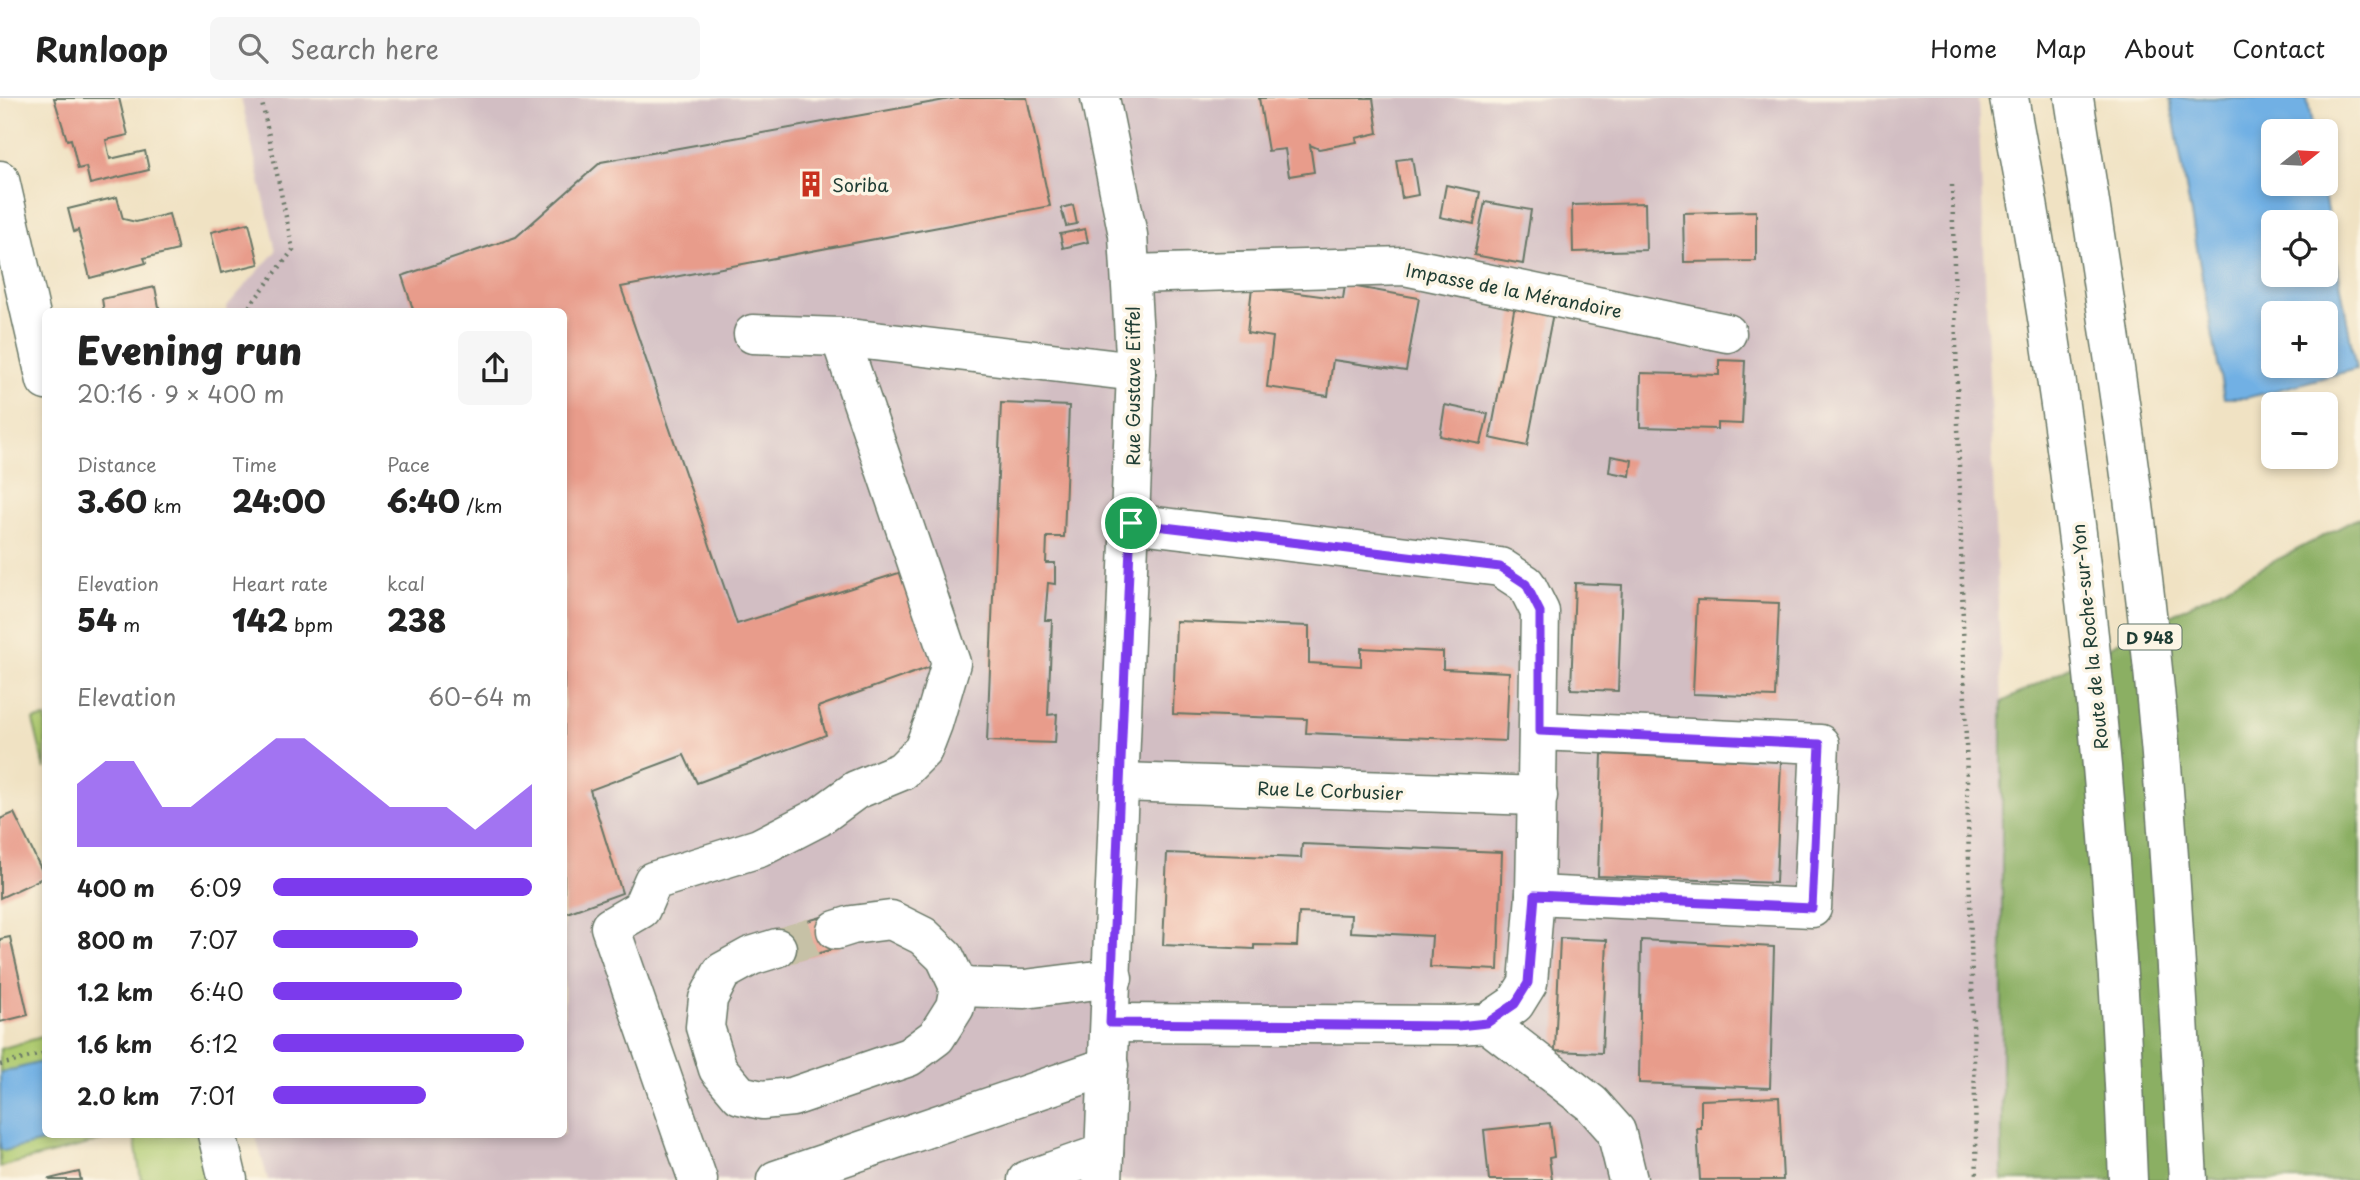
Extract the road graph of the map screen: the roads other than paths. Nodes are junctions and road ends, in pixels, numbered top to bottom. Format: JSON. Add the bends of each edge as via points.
{"nodes":[{"id":1,"x":1100,"y":98,"type":"edge"},
{"id":2,"x":2010,"y":98,"type":"edge"},
{"id":3,"x":2074,"y":98,"type":"edge"},
{"id":4,"x":0,"y":180,"type":"edge"},
{"id":5,"x":1130,"y":274,"type":"junction"},
{"id":6,"x":12,"y":280,"type":"edge"},
{"id":7,"x":1727,"y":333,"type":"dead end"},
{"id":8,"x":753,"y":334,"type":"dead end"},
{"id":9,"x":841,"y":337,"type":"junction"},
{"id":10,"x":42,"y":369,"type":"edge"},
{"id":11,"x":1136,"y":372,"type":"junction"},
{"id":12,"x":1131,"y":523,"type":"junction"},
{"id":13,"x":1540,"y":731,"type":"junction"},
{"id":14,"x":1121,"y":782,"type":"junction"},
{"id":15,"x":1538,"y":796,"type":"junction"},
{"id":16,"x":1535,"y":895,"type":"junction"},
{"id":17,"x":836,"y":930,"type":"tunnel mouth"},
{"id":18,"x":777,"y":948,"type":"tunnel mouth"},
{"id":19,"x":1113,"y":978,"type":"junction"},
{"id":20,"x":959,"y":987,"type":"junction"},
{"id":21,"x":1110,"y":1023,"type":"junction"},
{"id":22,"x":1487,"y":1023,"type":"junction"},
{"id":23,"x":1109,"y":1066,"type":"junction"},
{"id":24,"x":218,"y":1138,"type":"edge"},
{"id":25,"x":1104,"y":1167,"type":"edge"},
{"id":26,"x":228,"y":1180,"type":"edge"},
{"id":27,"x":698,"y":1180,"type":"edge"},
{"id":28,"x":776,"y":1180,"type":"edge"},
{"id":29,"x":1027,"y":1180,"type":"edge"},
{"id":30,"x":1629,"y":1180,"type":"edge"},
{"id":31,"x":2128,"y":1180,"type":"edge"},
{"id":32,"x":2188,"y":1180,"type":"edge"}],
"edges":[{"from":1,"to":5,"type":"main road","name":"Rue Gustave Eiffel","via":[[1128,235]]},
{"from":2,"to":31,"type":"main road","name":"Route de la Roche-sur-Yon","via":[[2053,352],[2095,688],[2116,926]]},
{"from":3,"to":32,"type":"main road","number":"D 948","via":[[2151,651]]},
{"from":4,"to":6,"type":"main road"},
{"from":5,"to":7,"type":"main road","name":"Impasse de la Mérandoire","via":[[1404,266]]},
{"from":5,"to":11,"type":"main road","name":"Rue Gustave Eiffel"},
{"from":6,"to":10,"type":"main road"},
{"from":8,"to":9,"type":"main road"},
{"from":9,"to":11,"type":"main road"},
{"from":9,"to":27,"type":"main road","via":[[951,663],[923,750],[902,771],[856,790],[818,817],[759,848],[653,881],[641,909],[610,927]]},
{"from":11,"to":12,"type":"main road","name":"Rue Gustave Eiffel"},
{"from":12,"to":13,"type":"main road","via":[[1500,567],[1526,584],[1540,612]]},
{"from":12,"to":14,"type":"main road","name":"Rue Gustave Eiffel"},
{"from":13,"to":15,"type":"main road"},
{"from":13,"to":16,"type":"main road","via":[[1820,744],[1812,908]]},
{"from":14,"to":15,"type":"main road","name":"Rue Le Corbusier"},
{"from":14,"to":19,"type":"main road","name":"Rue Gustave Eiffel"},
{"from":15,"to":16,"type":"main road"},
{"from":16,"to":22,"type":"main road","via":[[1528,983],[1515,1004]]},
{"from":17,"to":20,"type":"main road","via":[[891,920],[923,936],[945,957]]},
{"from":18,"to":20,"type":"main road","via":[[722,972],[708,999],[705,1027],[718,1069],[740,1095],[762,1100],[792,1097],[909,1057],[936,1037],[955,1007]]},
{"from":19,"to":20,"type":"main road","via":[[1025,989]]},
{"from":19,"to":21,"type":"main road","name":"Rue Gustave Eiffel"},
{"from":21,"to":22,"type":"main road"},
{"from":21,"to":23,"type":"main road","name":"Rue Gustave Eiffel"},
{"from":22,"to":30,"type":"main road","via":[[1592,1104],[1616,1131]]},
{"from":23,"to":25,"type":"main road","name":"Rue Gustave Eiffel"},
{"from":23,"to":28,"type":"main road"},
{"from":24,"to":26,"type":"main road"},
{"from":25,"to":29,"type":"main road"}]}
